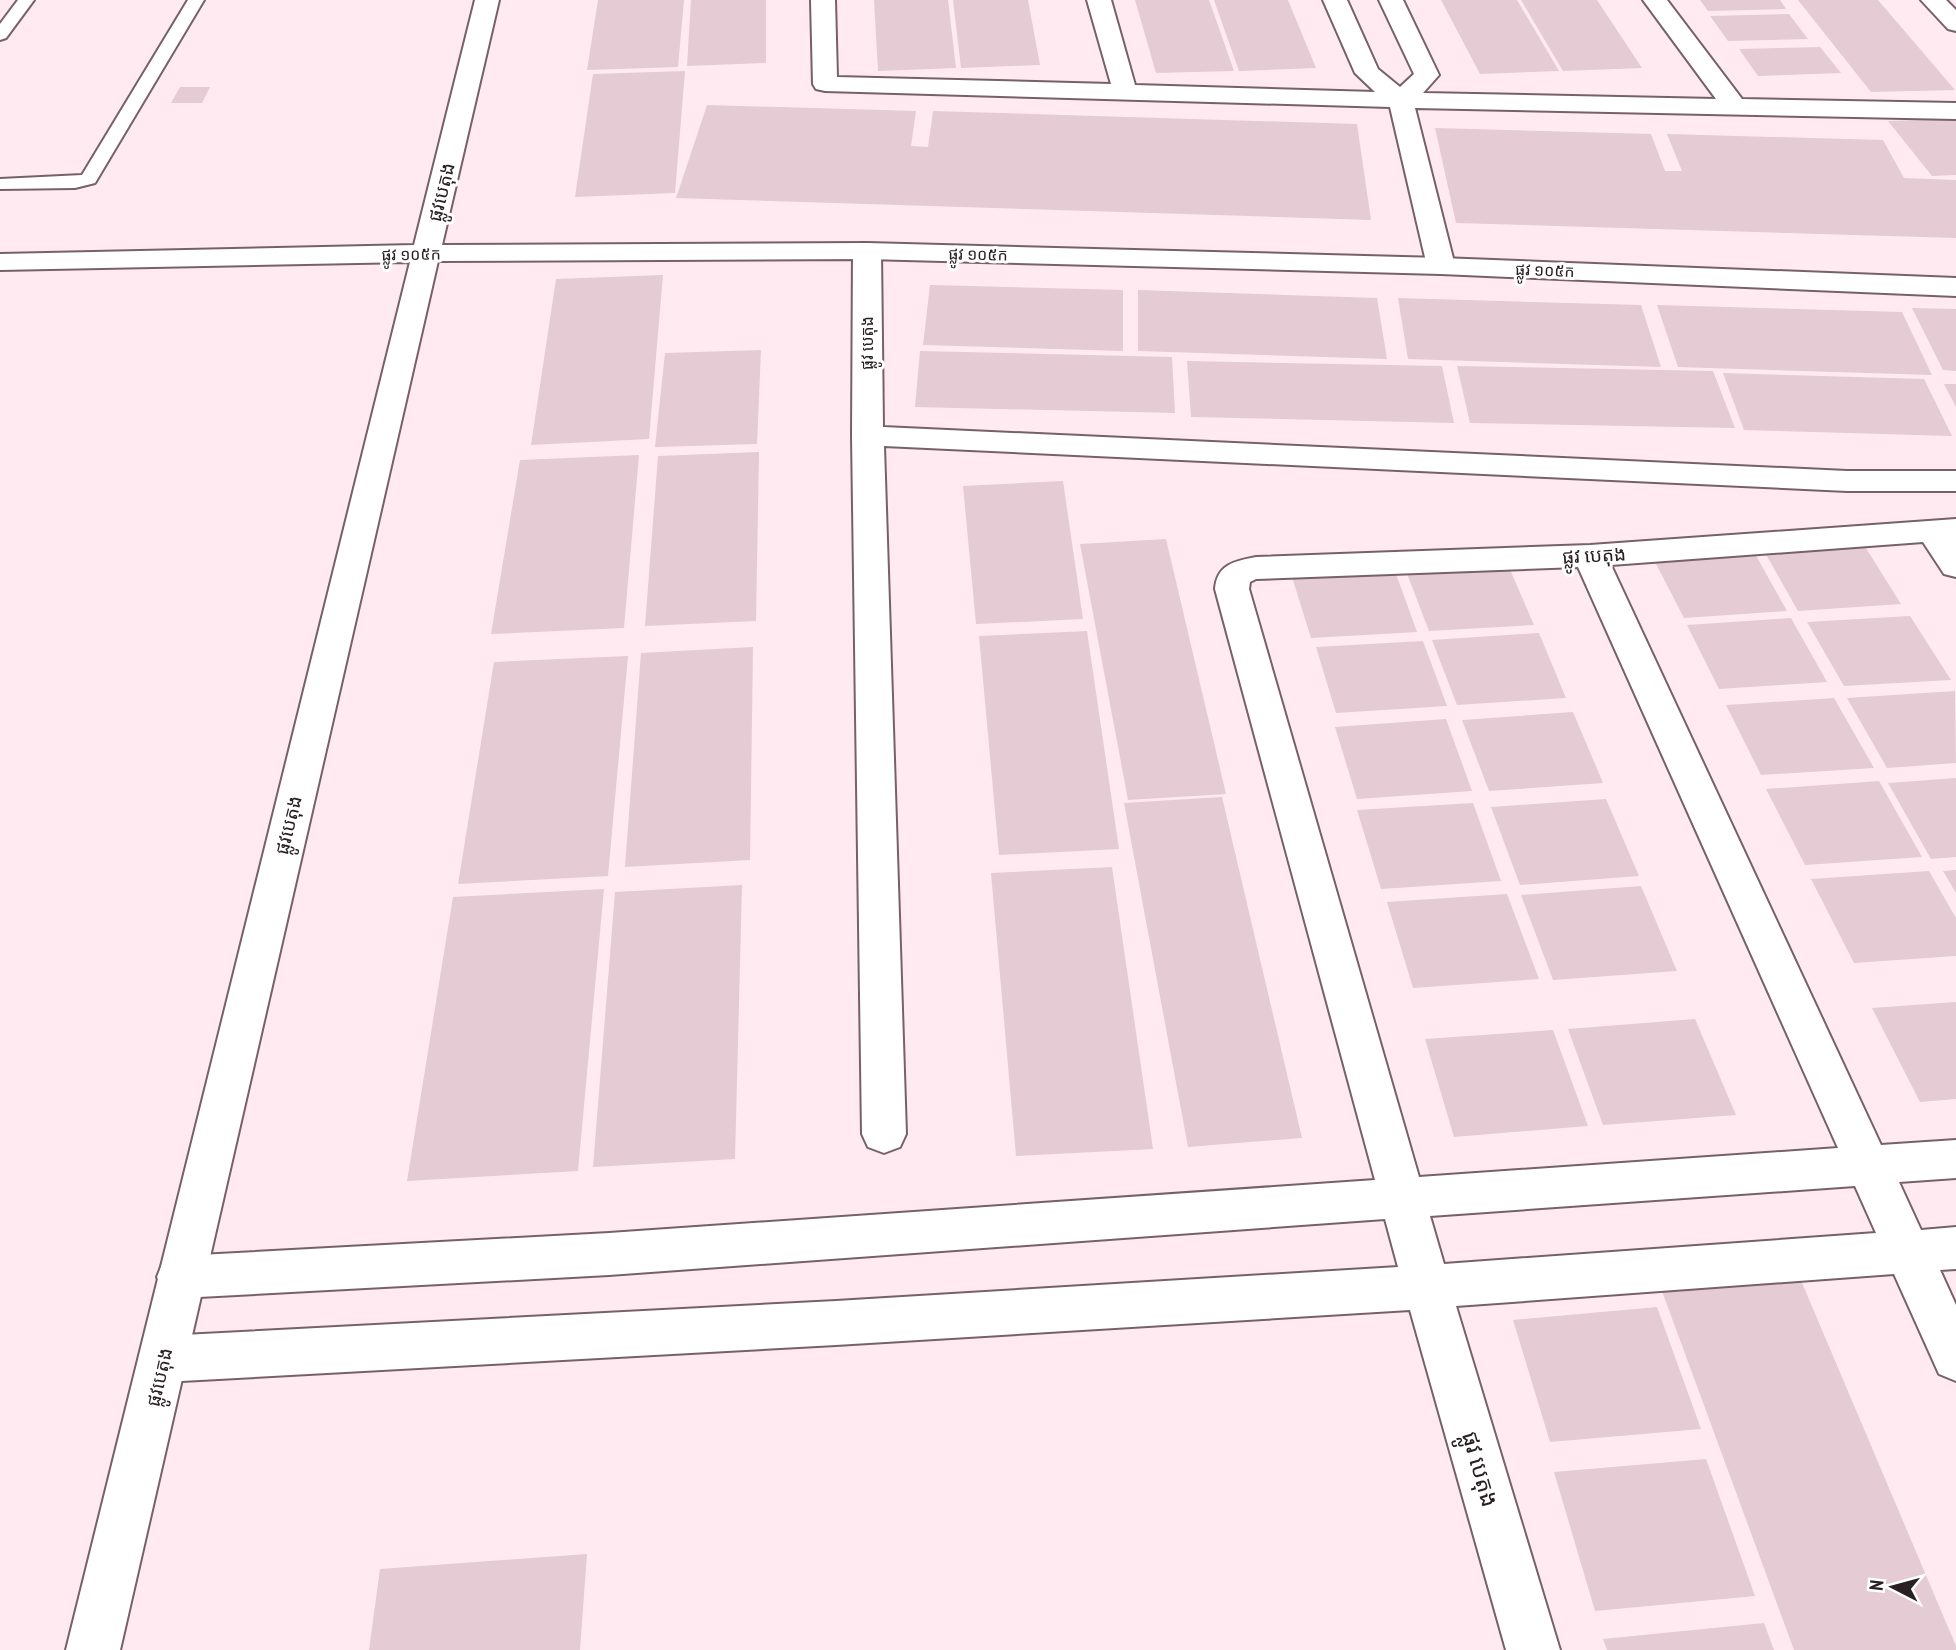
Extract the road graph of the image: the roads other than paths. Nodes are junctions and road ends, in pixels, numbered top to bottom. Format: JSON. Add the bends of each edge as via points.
{"nodes":[{"id":1,"x":26,"y":0,"type":"edge"},
{"id":2,"x":196,"y":0,"type":"edge"},
{"id":3,"x":487,"y":0,"type":"edge"},
{"id":4,"x":822,"y":0,"type":"edge"},
{"id":5,"x":1099,"y":0,"type":"edge"},
{"id":6,"x":1335,"y":0,"type":"edge"},
{"id":7,"x":1391,"y":0,"type":"edge"},
{"id":8,"x":1656,"y":0,"type":"edge"},
{"id":9,"x":1933,"y":0,"type":"edge"},
{"id":10,"x":1956,"y":24,"type":"edge"},
{"id":11,"x":0,"y":36,"type":"edge"},
{"id":12,"x":1125,"y":92,"type":"junction"},
{"id":13,"x":1401,"y":100,"type":"junction"},
{"id":14,"x":1735,"y":107,"type":"junction"},
{"id":15,"x":1956,"y":111,"type":"edge"},
{"id":16,"x":0,"y":184,"type":"edge"},
{"id":17,"x":867,"y":251,"type":"junction"},
{"id":18,"x":426,"y":253,"type":"junction"},
{"id":19,"x":0,"y":262,"type":"edge"},
{"id":20,"x":1441,"y":266,"type":"junction"},
{"id":21,"x":1956,"y":287,"type":"edge"},
{"id":22,"x":868,"y":436,"type":"junction"},
{"id":23,"x":1956,"y":481,"type":"edge"},
{"id":24,"x":1944,"y":530,"type":"edge"},
{"id":25,"x":1590,"y":556,"type":"junction"},
{"id":26,"x":1956,"y":566,"type":"edge"},
{"id":27,"x":884,"y":1134,"type":"dead end"},
{"id":28,"x":1956,"y":1159,"type":"edge"},
{"id":29,"x":1867,"y":1164,"type":"junction"},
{"id":30,"x":1402,"y":1197,"type":"junction"},
{"id":31,"x":1956,"y":1248,"type":"edge"},
{"id":32,"x":1908,"y":1252,"type":"junction"},
{"id":33,"x":180,"y":1277,"type":"junction"},
{"id":34,"x":1427,"y":1287,"type":"junction"},
{"id":35,"x":1956,"y":1358,"type":"edge"},
{"id":36,"x":163,"y":1359,"type":"junction"},
{"id":37,"x":93,"y":1650,"type":"edge"},
{"id":38,"x":1533,"y":1650,"type":"edge"}],
"edges":[{"from":1,"to":11,"type":"lane"},
{"from":2,"to":16,"type":"lane","via":[[89,179]]},
{"from":3,"to":18,"type":"street","name":"ផ្លូវបេតុង"},
{"from":4,"to":12,"type":"street","via":[[825,84]]},
{"from":5,"to":12,"type":"street"},
{"from":6,"to":13,"type":"street","via":[[1367,73]]},
{"from":7,"to":13,"type":"street","via":[[1427,75]]},
{"from":8,"to":14,"type":"street"},
{"from":9,"to":10,"type":"street"},
{"from":12,"to":13,"type":"street"},
{"from":13,"to":14,"type":"street"},
{"from":13,"to":20,"type":"street"},
{"from":14,"to":15,"type":"street"},
{"from":17,"to":18,"type":"street","name":"ផ្លូវ ១០៥ក"},
{"from":17,"to":20,"type":"street","name":"ផ្លូវ ១០៥ក"},
{"from":17,"to":22,"type":"street","name":"ផ្លូវ បេតុង"},
{"from":18,"to":19,"type":"street","name":"ផ្លូវ ១០៥ក"},
{"from":18,"to":33,"type":"street","name":"ផ្លូវបេតុង"},
{"from":20,"to":21,"type":"street","name":"ផ្លូវ ១០៥ក"},
{"from":22,"to":23,"type":"street","via":[[1847,481]]},
{"from":22,"to":27,"type":"street","name":"ផ្លូវ បេតុង"},
{"from":24,"to":25,"type":"street","name":"ផ្លូវ បេតុង"},
{"from":24,"to":26,"type":"street","name":"ផ្លូវ បេតុង"},
{"from":25,"to":29,"type":"street"},
{"from":25,"to":30,"type":"street","name":"ផ្លូវ បេតុង","via":[[1256,568],[1233,578],[1232,589]]},
{"from":28,"to":29,"type":"street"},
{"from":29,"to":30,"type":"street"},
{"from":29,"to":32,"type":"street"},
{"from":30,"to":33,"type":"street","via":[[608,1254]]},
{"from":30,"to":34,"type":"street","name":"ផ្លូវ បេតុង"},
{"from":31,"to":32,"type":"street"},
{"from":32,"to":34,"type":"street"},
{"from":32,"to":35,"type":"street"},
{"from":33,"to":36,"type":"street","name":"ផ្លូវបេតុង"},
{"from":34,"to":36,"type":"street"},
{"from":34,"to":38,"type":"street","name":"ផ្លូវ បេតុង"},
{"from":36,"to":37,"type":"street","name":"ផ្លូវបេតុង"}]}
